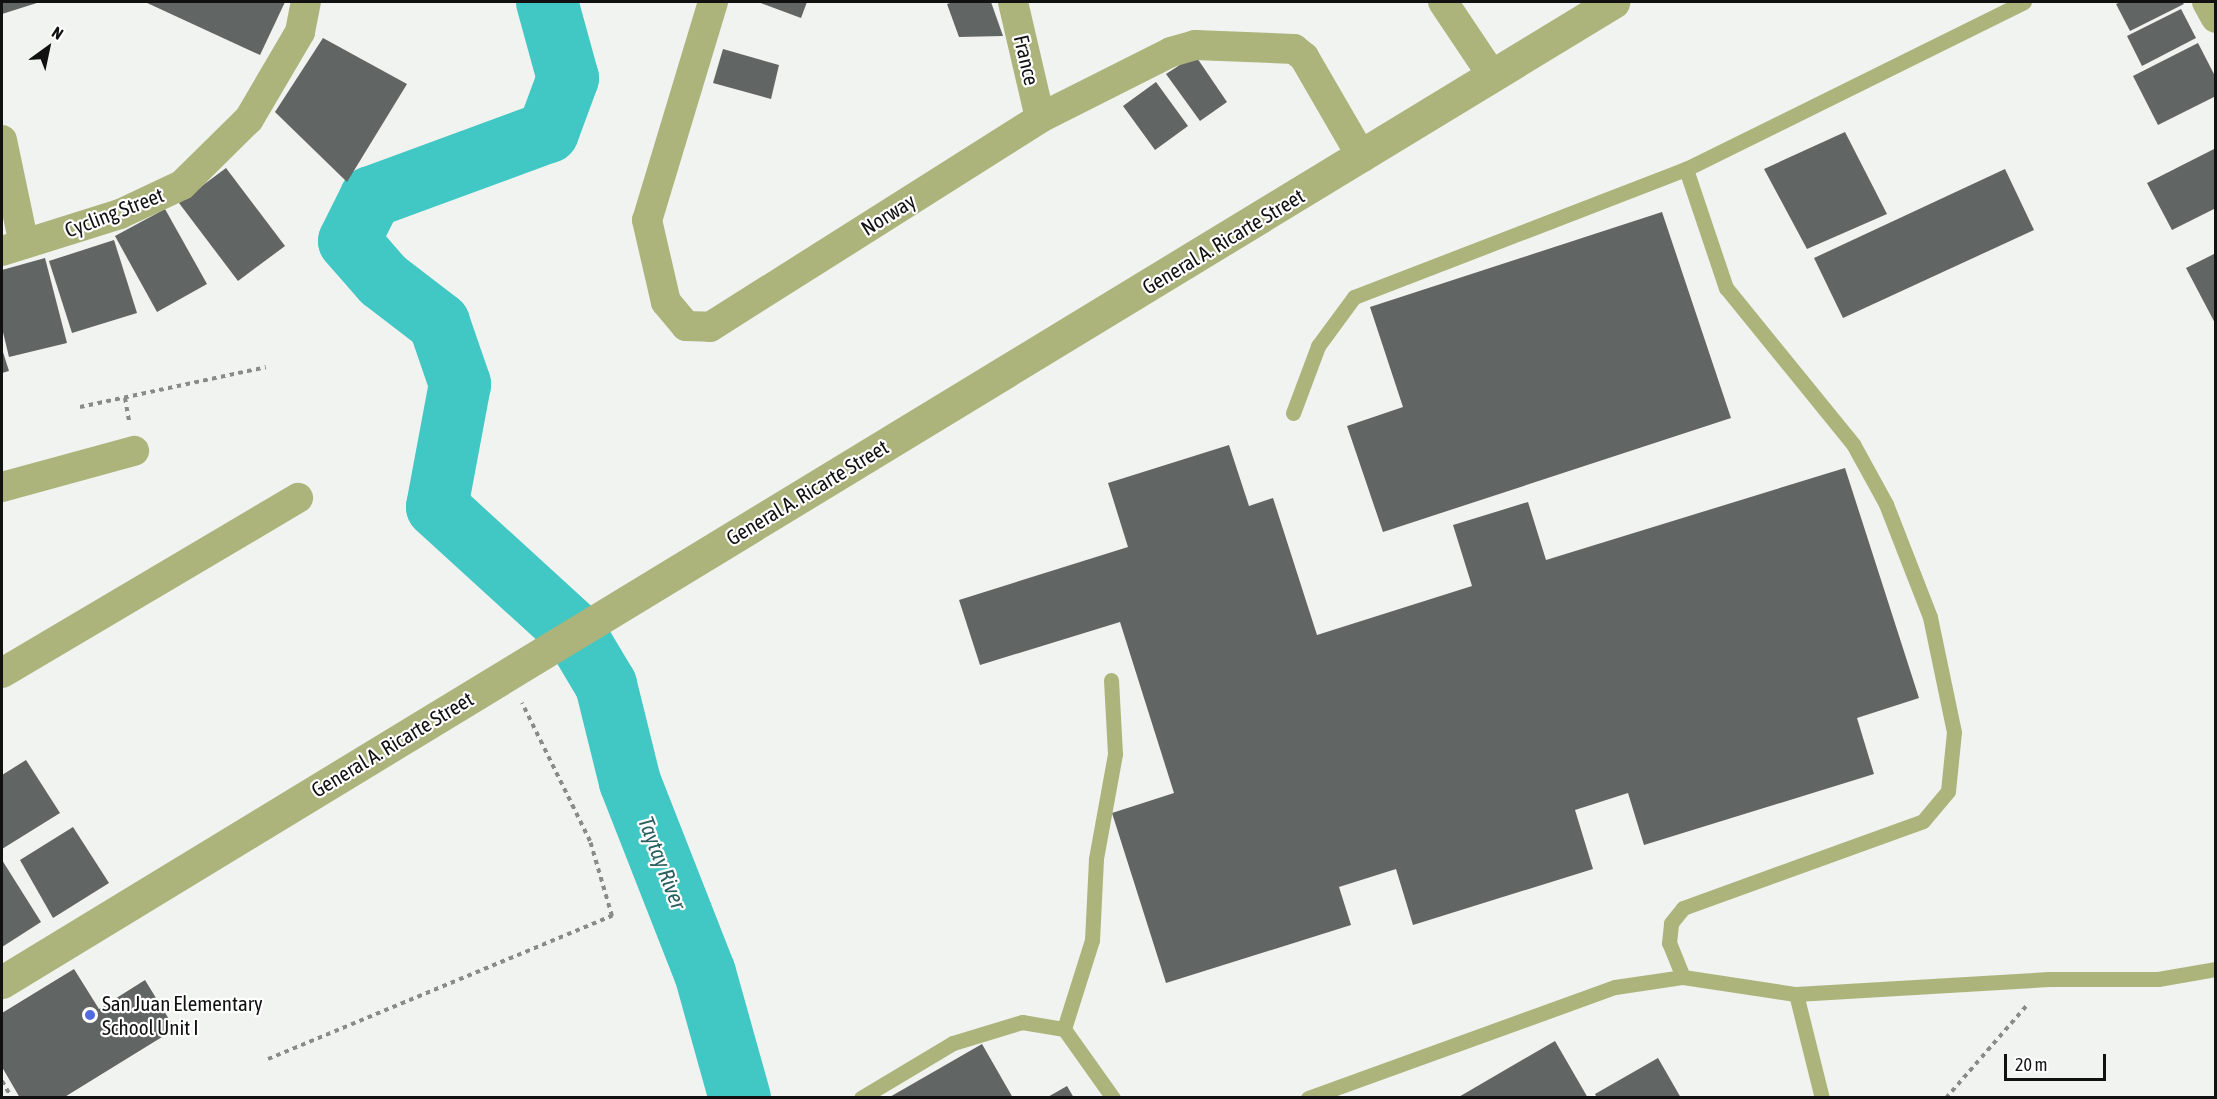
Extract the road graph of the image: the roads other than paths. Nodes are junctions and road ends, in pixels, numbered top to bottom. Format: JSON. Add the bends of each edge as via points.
{"nodes":[{"id":1,"x":306,"y":2,"type":"edge"},
{"id":2,"x":713,"y":2,"type":"edge"},
{"id":3,"x":1013,"y":2,"type":"edge"},
{"id":4,"x":1443,"y":2,"type":"edge"},
{"id":5,"x":1613,"y":2,"type":"edge"},
{"id":6,"x":2024,"y":2,"type":"edge"},
{"id":7,"x":2207,"y":2,"type":"edge"},
{"id":8,"x":2216,"y":18,"type":"edge"},
{"id":9,"x":1492,"y":75,"type":"junction"},
{"id":10,"x":1040,"y":118,"type":"junction"},
{"id":11,"x":2,"y":140,"type":"edge"},
{"id":12,"x":1362,"y":157,"type":"junction"},
{"id":13,"x":1686,"y":170,"type":"junction"},
{"id":14,"x":13,"y":248,"type":"edge"},
{"id":15,"x":1293,"y":413,"type":"dead end"},
{"id":16,"x":134,"y":451,"type":"dead end"},
{"id":17,"x":2,"y":488,"type":"edge"},
{"id":18,"x":298,"y":498,"type":"dead end"},
{"id":19,"x":2,"y":673,"type":"edge"},
{"id":20,"x":1111,"y":680,"type":"dead end"},
{"id":21,"x":2216,"y":969,"type":"edge"},
{"id":22,"x":1683,"y":977,"type":"junction"},
{"id":23,"x":2,"y":982,"type":"edge"},
{"id":24,"x":1796,"y":994,"type":"junction"},
{"id":25,"x":1064,"y":1029,"type":"junction"},
{"id":26,"x":861,"y":1098,"type":"edge"},
{"id":27,"x":1113,"y":1098,"type":"edge"},
{"id":28,"x":1308,"y":1098,"type":"edge"},
{"id":29,"x":1822,"y":1098,"type":"edge"}],
"edges":[{"from":1,"to":14,"type":"street","name":"Cycling Street","via":[[300,32],[249,119],[182,184],[120,214]]},
{"from":2,"to":10,"type":"street","name":"Norway","via":[[647,220],[666,302],[686,326],[710,327]]},
{"from":3,"to":10,"type":"street","name":"France"},
{"from":4,"to":9,"type":"street"},
{"from":5,"to":9,"type":"street","name":"General A. Ricarte Street"},
{"from":6,"to":13,"type":"lane"},
{"from":7,"to":8,"type":"street"},
{"from":9,"to":12,"type":"street","name":"General A. Ricarte Street"},
{"from":10,"to":12,"type":"street","name":"Norway","via":[[1171,52],[1195,45],[1294,49],[1315,75]]},
{"from":11,"to":14,"type":"street"},
{"from":12,"to":23,"type":"street","name":"General A. Ricarte Street"},
{"from":13,"to":15,"type":"lane","via":[[1354,297],[1318,346]]},
{"from":13,"to":22,"type":"lane","via":[[1726,288],[1853,444],[1887,504],[1930,617],[1954,732],[1948,791],[1923,820],[1683,908],[1671,923],[1669,943]]},
{"from":16,"to":17,"type":"street"},
{"from":18,"to":19,"type":"street"},
{"from":20,"to":25,"type":"lane","via":[[1115,754],[1096,860],[1092,940]]},
{"from":21,"to":24,"type":"lane","via":[[2158,979],[2049,979]]},
{"from":22,"to":24,"type":"lane"},
{"from":22,"to":28,"type":"lane","via":[[1615,987]]},
{"from":24,"to":29,"type":"lane"},
{"from":25,"to":26,"type":"lane","via":[[1022,1022],[953,1043]]},
{"from":25,"to":27,"type":"lane"}]}
